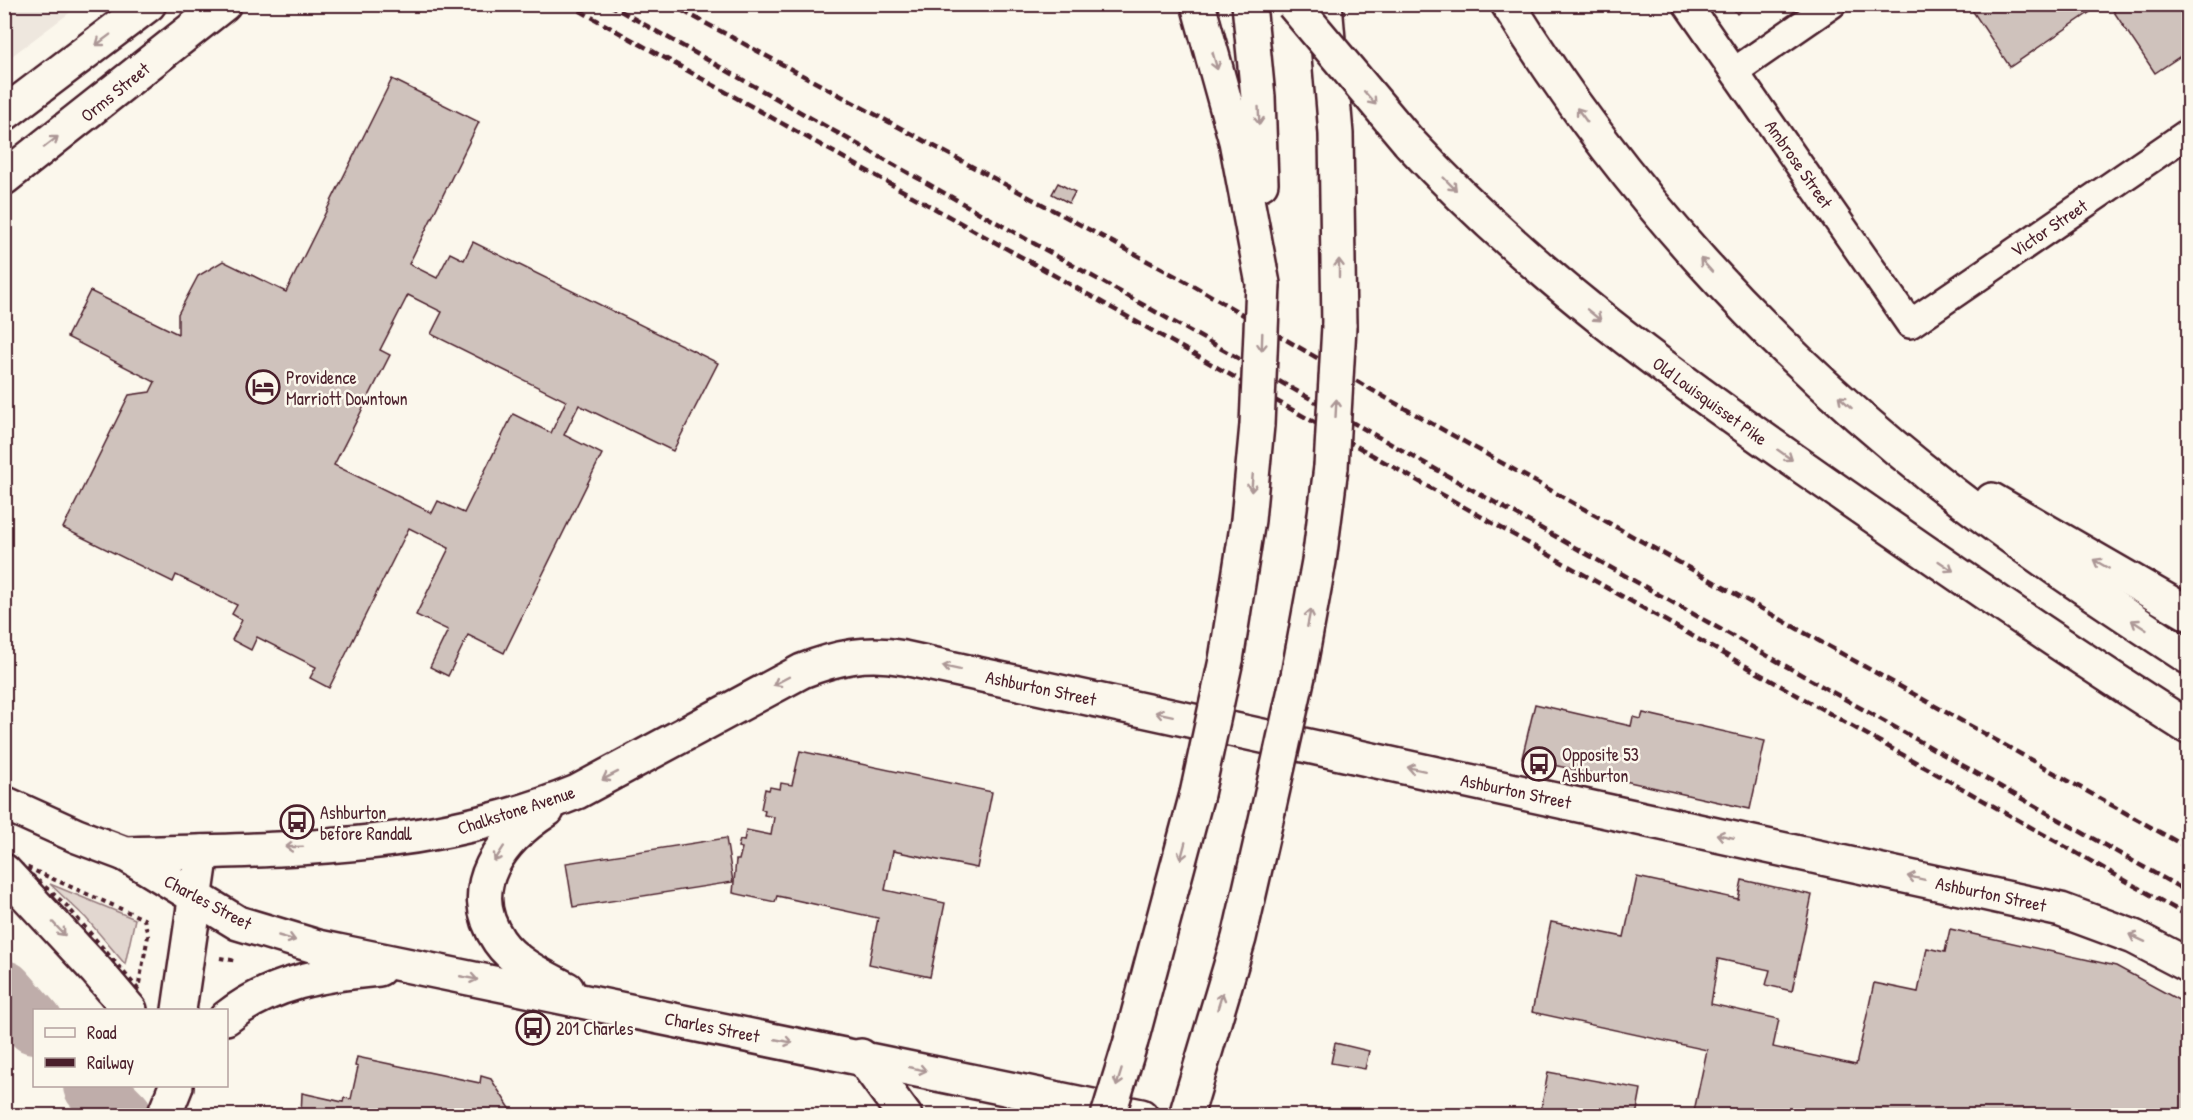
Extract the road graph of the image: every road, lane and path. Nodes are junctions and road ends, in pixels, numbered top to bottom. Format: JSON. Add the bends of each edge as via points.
{"nodes":[{"id":1,"x":150,"y":4,"type":"edge"},
{"id":2,"x":224,"y":4,"type":"edge"},
{"id":3,"x":1198,"y":4,"type":"edge"},
{"id":4,"x":1249,"y":4,"type":"edge"},
{"id":5,"x":1293,"y":4,"type":"edge"},
{"id":6,"x":1325,"y":4,"type":"edge"},
{"id":7,"x":1508,"y":4,"type":"edge"},
{"id":8,"x":1687,"y":4,"type":"edge"},
{"id":9,"x":1832,"y":4,"type":"edge"},
{"id":10,"x":1735,"y":71,"type":"junction"},
{"id":11,"x":4,"y":114,"type":"edge"},
{"id":12,"x":2188,"y":133,"type":"edge"},
{"id":13,"x":4,"y":178,"type":"edge"},
{"id":14,"x":1263,"y":284,"type":"junction"},
{"id":15,"x":1910,"y":324,"type":"joint"},
{"id":16,"x":1889,"y":440,"type":"junction"},
{"id":17,"x":2188,"y":613,"type":"edge"},
{"id":18,"x":2188,"y":657,"type":"edge"},
{"id":19,"x":835,"y":659,"type":"joint"},
{"id":20,"x":2188,"y":727,"type":"edge"},
{"id":21,"x":577,"y":792,"type":"junction"},
{"id":22,"x":4,"y":803,"type":"edge"},
{"id":23,"x":202,"y":852,"type":"junction"},
{"id":24,"x":125,"y":854,"type":"junction"},
{"id":25,"x":12,"y":889,"type":"edge"},
{"id":26,"x":195,"y":899,"type":"junction"},
{"id":27,"x":148,"y":940,"type":"dead end"},
{"id":28,"x":153,"y":942,"type":"dead end"},
{"id":29,"x":213,"y":957,"type":"dead end"},
{"id":30,"x":241,"y":962,"type":"dead end"},
{"id":31,"x":2188,"y":965,"type":"edge"},
{"id":32,"x":412,"y":967,"type":"junction"},
{"id":33,"x":595,"y":1003,"type":"junction"},
{"id":34,"x":128,"y":1009,"type":"edge"},
{"id":35,"x":179,"y":1009,"type":"edge"},
{"id":36,"x":228,"y":1017,"type":"edge"},
{"id":37,"x":861,"y":1056,"type":"junction"},
{"id":38,"x":159,"y":1087,"type":"edge"},
{"id":39,"x":168,"y":1087,"type":"edge"},
{"id":40,"x":176,"y":1087,"type":"edge"},
{"id":41,"x":163,"y":1116,"type":"edge"},
{"id":42,"x":905,"y":1116,"type":"edge"},
{"id":43,"x":1108,"y":1116,"type":"edge"},
{"id":44,"x":1141,"y":1116,"type":"edge"},
{"id":45,"x":1186,"y":1116,"type":"edge"}],
"edges":[{"from":1,"to":11,"type":"main road","one_way":true},
{"from":13,"to":2,"type":"main road","name":"Orms Street","one_way":true},
{"from":3,"to":14,"type":"main road","one_way":true,"via":[[1236,141]]},
{"from":4,"to":14,"type":"main road","one_way":true,"via":[[1258,97]]},
{"from":5,"to":20,"type":"main road","name":"Old Louisquisset Pike","one_way":true,"bridge":true,"via":[[1409,142],[1526,257],[1645,354],[1942,564]]},
{"from":45,"to":6,"type":"main road","one_way":true,"bridge":true,"via":[[1239,938],[1268,812],[1298,676],[1331,467],[1339,326],[1336,134]]},
{"from":16,"to":7,"type":"main road","one_way":true,"via":[[1756,319],[1653,206],[1560,86]]},
{"from":8,"to":10,"type":"street","name":"Ambrose Street"},
{"from":9,"to":10,"type":"street"},
{"from":10,"to":15,"type":"street","name":"Ambrose Street"},
{"from":12,"to":15,"type":"street","name":"Victor Street"},
{"from":14,"to":43,"type":"main road","one_way":true,"bridge":true,"via":[[1248,520],[1227,660],[1197,794]]},
{"from":17,"to":16,"type":"main road","one_way":true},
{"from":18,"to":16,"type":"main road","one_way":true,"via":[[2034,554]]},
{"from":19,"to":21,"type":"main road","name":"Chalkstone Avenue","one_way":true,"via":[[783,680]]},
{"from":31,"to":19,"type":"main road","name":"Ashburton Street","one_way":true,"via":[[2124,933],[2061,910],[904,657],[864,654]]},
{"from":21,"to":23,"type":"main road","name":"Chalkstone Avenue","one_way":true,"via":[[500,818],[423,837],[365,844]]},
{"from":21,"to":33,"type":"main road","one_way":true,"via":[[527,824],[503,847],[486,882],[485,907],[507,950],[536,972]]},
{"from":22,"to":24,"type":"main road","name":"Charles Street"},
{"from":23,"to":24,"type":"main road","name":"Charles Street"},
{"from":23,"to":26,"type":"main road"},
{"from":24,"to":26,"type":"main road","name":"Charles Street"},
{"from":25,"to":34,"type":"main road","one_way":true},
{"from":26,"to":32,"type":"main road","name":"Charles Street","one_way":true,"via":[[238,923],[318,947]]},
{"from":26,"to":35,"type":"main road"},
{"from":27,"to":28,"type":"path"},
{"from":29,"to":30,"type":"path"},
{"from":32,"to":33,"type":"main road","name":"Charles Street","one_way":true},
{"from":32,"to":36,"type":"main road","via":[[295,982],[256,997]]},
{"from":33,"to":37,"type":"main road","name":"Charles Street","one_way":true},
{"from":37,"to":42,"type":"main road"},
{"from":37,"to":44,"type":"main road","name":"Charles Street","one_way":true},
{"from":38,"to":41,"type":"main road"},
{"from":39,"to":41,"type":"main road"},
{"from":40,"to":41,"type":"main road"}]}
